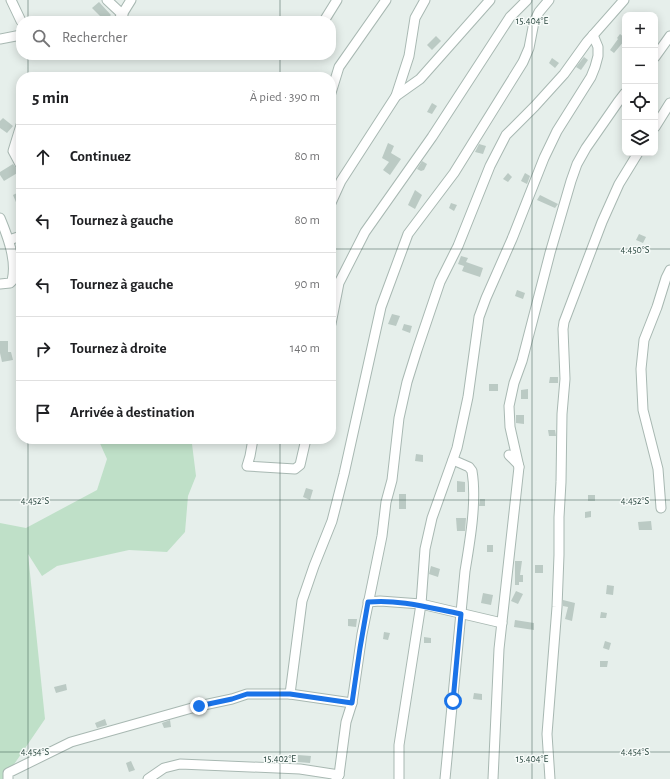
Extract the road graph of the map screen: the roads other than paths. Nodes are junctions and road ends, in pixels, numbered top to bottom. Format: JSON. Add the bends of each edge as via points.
{"nodes":[{"id":1,"x":11,"y":0,"type":"edge"},
{"id":2,"x":106,"y":0,"type":"edge"},
{"id":3,"x":132,"y":0,"type":"edge"},
{"id":4,"x":337,"y":0,"type":"edge"},
{"id":5,"x":386,"y":0,"type":"edge"},
{"id":6,"x":425,"y":0,"type":"edge"},
{"id":7,"x":490,"y":0,"type":"edge"},
{"id":8,"x":527,"y":0,"type":"edge"},
{"id":9,"x":624,"y":0,"type":"edge"},
{"id":10,"x":545,"y":2,"type":"edge"},
{"id":11,"x":19,"y":16,"type":"edge"},
{"id":12,"x":119,"y":16,"type":"edge"},
{"id":13,"x":122,"y":16,"type":"edge"},
{"id":14,"x":327,"y":16,"type":"edge"},
{"id":15,"x":593,"y":35,"type":"junction"},
{"id":16,"x":16,"y":36,"type":"edge"},
{"id":17,"x":670,"y":36,"type":"edge"},
{"id":18,"x":0,"y":39,"type":"edge"},
{"id":19,"x":658,"y":53,"type":"edge"},
{"id":20,"x":336,"y":79,"type":"edge"},
{"id":21,"x":396,"y":96,"type":"junction"},
{"id":22,"x":622,"y":97,"type":"edge"},
{"id":23,"x":670,"y":103,"type":"edge"},
{"id":24,"x":658,"y":122,"type":"edge"},
{"id":25,"x":16,"y":141,"type":"edge"},
{"id":26,"x":636,"y":156,"type":"edge"},
{"id":27,"x":16,"y":157,"type":"edge"},
{"id":28,"x":336,"y":192,"type":"edge"},
{"id":29,"x":0,"y":218,"type":"edge"},
{"id":30,"x":16,"y":238,"type":"edge"},
{"id":31,"x":9,"y":240,"type":"junction"},
{"id":32,"x":670,"y":270,"type":"edge"},
{"id":33,"x":0,"y":284,"type":"edge"},
{"id":34,"x":336,"y":298,"type":"edge"},
{"id":35,"x":252,"y":444,"type":"edge"},
{"id":36,"x":305,"y":444,"type":"edge"},
{"id":37,"x":509,"y":455,"type":"dead end"},
{"id":38,"x":453,"y":460,"type":"junction"},
{"id":39,"x":519,"y":467,"type":"junction"},
{"id":40,"x":660,"y":508,"type":"dead end"},
{"id":41,"x":368,"y":602,"type":"junction"},
{"id":42,"x":420,"y":604,"type":"junction"},
{"id":43,"x":461,"y":614,"type":"junction"},
{"id":44,"x":502,"y":623,"type":"junction"},
{"id":45,"x":290,"y":694,"type":"junction"},
{"id":46,"x":352,"y":703,"type":"junction"},
{"id":47,"x":338,"y":777,"type":"edge"},
{"id":48,"x":398,"y":778,"type":"edge"},
{"id":49,"x":8,"y":779,"type":"edge"},
{"id":50,"x":148,"y":779,"type":"edge"},
{"id":51,"x":445,"y":779,"type":"edge"},
{"id":52,"x":493,"y":779,"type":"edge"},
{"id":53,"x":550,"y":779,"type":"edge"}],
"edges":[{"from":1,"to":11,"type":"street"},
{"from":2,"to":12,"type":"street"},
{"from":3,"to":13,"type":"street"},
{"from":4,"to":14,"type":"street"},
{"from":5,"to":20,"type":"street","via":[[340,67]]},
{"from":6,"to":21,"type":"street","via":[[415,18],[409,56]]},
{"from":7,"to":21,"type":"street","via":[[420,79]]},
{"from":8,"to":34,"type":"street","via":[[503,28],[432,137],[365,232],[339,283]]},
{"from":9,"to":15,"type":"street"},
{"from":10,"to":45,"type":"street","via":[[534,22],[524,62],[454,173],[408,234],[376,325],[332,521],[302,601]]},
{"from":15,"to":38,"type":"street","via":[[598,47],[598,56],[593,72],[557,131],[544,158],[479,317],[468,397]]},
{"from":15,"to":41,"type":"street","via":[[564,74],[506,135],[440,282],[417,350],[399,418],[392,480]]},
{"from":16,"to":18,"type":"street"},
{"from":17,"to":19,"type":"street"},
{"from":21,"to":28,"type":"street"},
{"from":22,"to":39,"type":"street","via":[[577,164],[550,253],[509,406],[510,427]]},
{"from":23,"to":24,"type":"street"},
{"from":25,"to":27,"type":"street","via":[[13,151]]},
{"from":26,"to":53,"type":"street","via":[[619,184],[602,222],[563,328],[565,379],[558,517],[559,555],[547,734]]},
{"from":29,"to":31,"type":"street"},
{"from":30,"to":31,"type":"street"},
{"from":31,"to":33,"type":"street","via":[[12,282]]},
{"from":32,"to":40,"type":"street","via":[[644,340],[641,369],[643,410],[658,469]]},
{"from":35,"to":36,"type":"street","via":[[247,466],[295,469],[300,465]]},
{"from":37,"to":39,"type":"street"},
{"from":38,"to":42,"type":"street","via":[[424,549]]},
{"from":38,"to":43,"type":"street","via":[[469,467],[473,477],[473,510]]},
{"from":39,"to":44,"type":"street"},
{"from":41,"to":42,"type":"street"},
{"from":41,"to":46,"type":"street"},
{"from":42,"to":43,"type":"street"},
{"from":42,"to":48,"type":"street","via":[[399,745]]},
{"from":43,"to":44,"type":"street"},
{"from":43,"to":51,"type":"street"},
{"from":44,"to":52,"type":"street"},
{"from":45,"to":46,"type":"street"},
{"from":45,"to":49,"type":"street","via":[[247,694],[71,742],[8,773]]},
{"from":46,"to":47,"type":"street","via":[[346,722]]},
{"from":47,"to":50,"type":"street","via":[[300,770],[180,764],[164,768]]}]}
